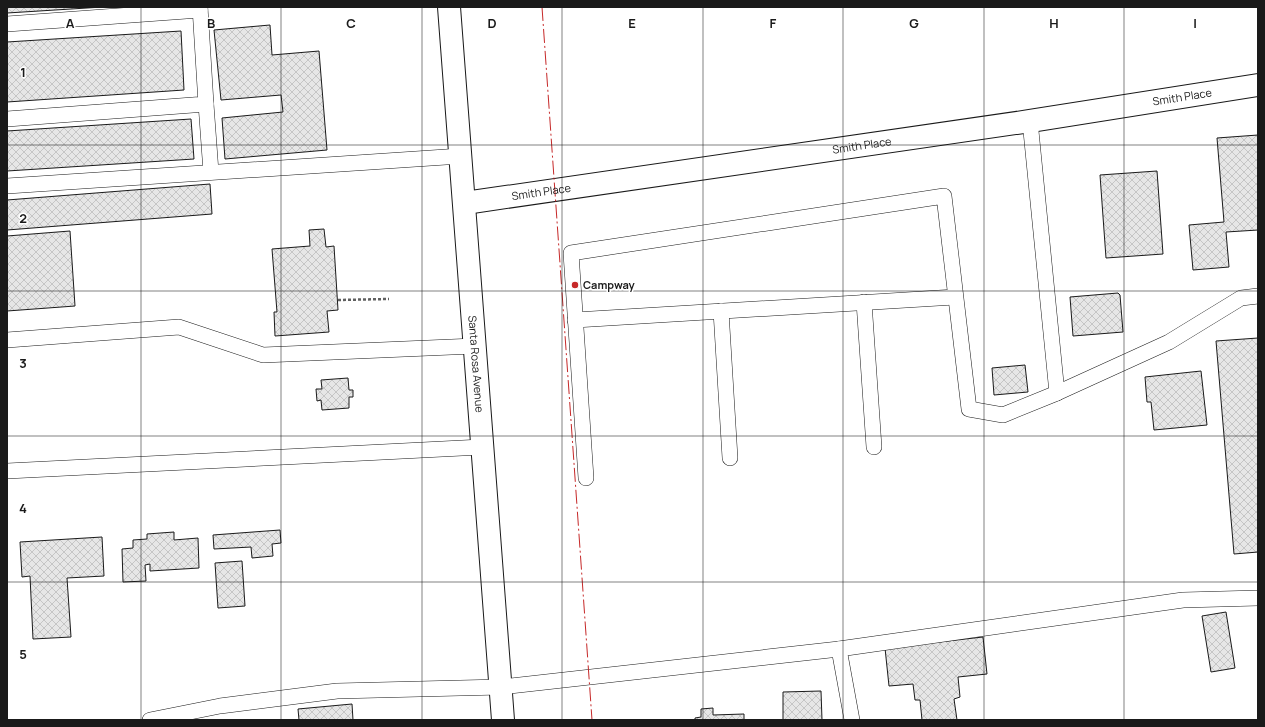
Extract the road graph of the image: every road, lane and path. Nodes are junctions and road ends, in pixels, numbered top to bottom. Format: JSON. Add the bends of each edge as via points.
{"nodes":[{"id":1,"x":449,"y":7,"type":"edge"},
{"id":2,"x":200,"y":8,"type":"edge"},
{"id":3,"x":7,"y":24,"type":"edge"},
{"id":4,"x":1258,"y":86,"type":"edge"},
{"id":5,"x":206,"y":104,"type":"junction"},
{"id":6,"x":7,"y":119,"type":"edge"},
{"id":7,"x":1030,"y":121,"type":"junction"},
{"id":8,"x":461,"y":156,"type":"junction"},
{"id":9,"x":211,"y":172,"type":"junction"},
{"id":10,"x":7,"y":186,"type":"edge"},
{"id":11,"x":465,"y":203,"type":"junction"},
{"id":12,"x":1258,"y":296,"type":"edge"},
{"id":13,"x":955,"y":297,"type":"junction"},
{"id":14,"x":389,"y":298,"type":"dead end"},
{"id":15,"x":338,"y":300,"type":"dead end"},
{"id":16,"x":864,"y":302,"type":"junction"},
{"id":17,"x":721,"y":311,"type":"junction"},
{"id":18,"x":575,"y":320,"type":"junction"},
{"id":19,"x":7,"y":340,"type":"edge"},
{"id":20,"x":475,"y":346,"type":"junction"},
{"id":21,"x":1057,"y":393,"type":"junction"},
{"id":22,"x":482,"y":447,"type":"junction"},
{"id":23,"x":874,"y":447,"type":"dead end"},
{"id":24,"x":730,"y":458,"type":"dead end"},
{"id":25,"x":7,"y":471,"type":"edge"},
{"id":26,"x":586,"y":478,"type":"dead end"},
{"id":27,"x":1258,"y":598,"type":"edge"},
{"id":28,"x":839,"y":649,"type":"junction"},
{"id":29,"x":501,"y":687,"type":"junction"},
{"id":30,"x":150,"y":720,"type":"edge"},
{"id":31,"x":503,"y":720,"type":"edge"},
{"id":32,"x":852,"y":720,"type":"edge"}],
"edges":[{"from":1,"to":8,"type":"street","name":"Santa Rosa Avenue"},
{"from":2,"to":3,"type":"lane"},
{"from":2,"to":5,"type":"lane"},
{"from":4,"to":7,"type":"street","name":"Smith Place"},
{"from":5,"to":6,"type":"lane"},
{"from":5,"to":9,"type":"lane"},
{"from":7,"to":11,"type":"street","name":"Smith Place"},
{"from":7,"to":21,"type":"lane"},
{"from":8,"to":9,"type":"lane"},
{"from":8,"to":11,"type":"street","name":"Santa Rosa Avenue"},
{"from":9,"to":10,"type":"lane"},
{"from":11,"to":20,"type":"street","name":"Santa Rosa Avenue"},
{"from":12,"to":21,"type":"lane","via":[[1241,298],[1169,342]]},
{"from":13,"to":16,"type":"lane"},
{"from":13,"to":18,"type":"lane","via":[[944,196],[571,253]]},
{"from":13,"to":21,"type":"lane","via":[[969,409],[1003,415]]},
{"from":14,"to":15,"type":"path"},
{"from":16,"to":17,"type":"lane"},
{"from":16,"to":23,"type":"lane"},
{"from":17,"to":18,"type":"lane"},
{"from":17,"to":24,"type":"lane"},
{"from":18,"to":26,"type":"lane"},
{"from":19,"to":20,"type":"lane","via":[[180,327],[263,355]]},
{"from":20,"to":22,"type":"street","name":"Santa Rosa Avenue"},
{"from":22,"to":25,"type":"lane"},
{"from":22,"to":29,"type":"street","name":"Santa Rosa Avenue"},
{"from":27,"to":28,"type":"lane","via":[[1183,600]]},
{"from":28,"to":29,"type":"lane"},
{"from":28,"to":32,"type":"lane"},
{"from":29,"to":30,"type":"lane","via":[[337,691],[220,706]]},
{"from":29,"to":31,"type":"street","name":"Santa Rosa Avenue"}]}
